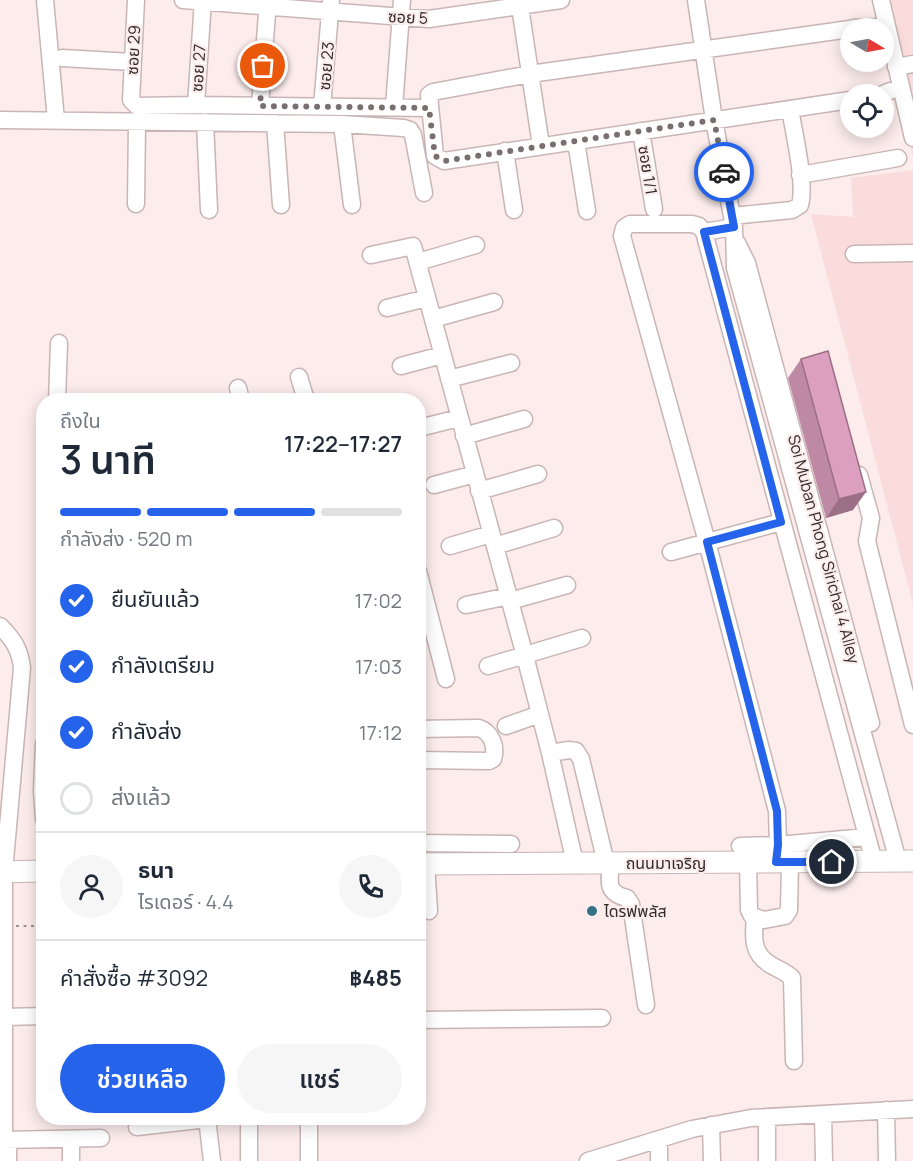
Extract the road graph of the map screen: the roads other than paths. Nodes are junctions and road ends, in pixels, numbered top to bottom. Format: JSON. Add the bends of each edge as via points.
{"nodes":[{"id":1,"x":45,"y":0,"type":"edge"},
{"id":2,"x":136,"y":0,"type":"edge"},
{"id":3,"x":183,"y":0,"type":"edge"},
{"id":4,"x":561,"y":0,"type":"edge"},
{"id":5,"x":696,"y":0,"type":"edge"},
{"id":6,"x":881,"y":0,"type":"edge"},
{"id":7,"x":203,"y":1,"type":"edge"},
{"id":8,"x":268,"y":3,"type":"edge"},
{"id":9,"x":519,"y":3,"type":"edge"},
{"id":10,"x":330,"y":6,"type":"edge"},
{"id":11,"x":401,"y":8,"type":"edge"},
{"id":12,"x":840,"y":31,"type":"edge"},
{"id":13,"x":703,"y":49,"type":"junction"},
{"id":14,"x":62,"y":58,"type":"dead end"},
{"id":15,"x":132,"y":62,"type":"junction"},
{"id":16,"x":905,"y":65,"type":"edge"},
{"id":17,"x":530,"y":74,"type":"junction"},
{"id":18,"x":131,"y":100,"type":"joint"},
{"id":19,"x":840,"y":101,"type":"edge"},
{"id":20,"x":196,"y":105,"type":"junction"},
{"id":21,"x":260,"y":106,"type":"junction"},
{"id":22,"x":322,"y":106,"type":"junction"},
{"id":23,"x":394,"y":108,"type":"junction"},
{"id":24,"x":429,"y":108,"type":"junction"},
{"id":25,"x":790,"y":108,"type":"junction"},
{"id":26,"x":0,"y":120,"type":"edge"},
{"id":27,"x":56,"y":120,"type":"junction"},
{"id":28,"x":714,"y":120,"type":"junction"},
{"id":29,"x":137,"y":122,"type":"junction"},
{"id":30,"x":206,"y":122,"type":"junction"},
{"id":31,"x":275,"y":123,"type":"junction"},
{"id":32,"x":342,"y":124,"type":"junction"},
{"id":33,"x":641,"y":131,"type":"junction"},
{"id":34,"x":913,"y":138,"type":"edge"},
{"id":35,"x":576,"y":141,"type":"junction"},
{"id":36,"x":542,"y":146,"type":"junction"},
{"id":37,"x":505,"y":152,"type":"junction"},
{"id":38,"x":898,"y":158,"type":"dead end"},
{"id":39,"x":800,"y":175,"type":"junction"},
{"id":40,"x":424,"y":193,"type":"dead end"},
{"id":41,"x":136,"y":204,"type":"dead end"},
{"id":42,"x":281,"y":205,"type":"dead end"},
{"id":43,"x":352,"y":205,"type":"dead end"},
{"id":44,"x":654,"y":209,"type":"dead end"},
{"id":45,"x":209,"y":210,"type":"dead end"},
{"id":46,"x":513,"y":210,"type":"dead end"},
{"id":47,"x":586,"y":211,"type":"dead end"},
{"id":48,"x":734,"y":227,"type":"junction"},
{"id":49,"x":704,"y":232,"type":"junction"},
{"id":50,"x":476,"y":245,"type":"dead end"},
{"id":51,"x":913,"y":253,"type":"edge"},
{"id":52,"x":854,"y":254,"type":"dead end"},
{"id":53,"x":371,"y":255,"type":"dead end"},
{"id":54,"x":418,"y":262,"type":"junction"},
{"id":55,"x":427,"y":298,"type":"junction"},
{"id":56,"x":494,"y":302,"type":"dead end"},
{"id":57,"x":387,"y":308,"type":"dead end"},
{"id":58,"x":433,"y":319,"type":"junction"},
{"id":59,"x":59,"y":343,"type":"dead end"},
{"id":60,"x":442,"y":355,"type":"junction"},
{"id":61,"x":511,"y":363,"type":"dead end"},
{"id":62,"x":401,"y":366,"type":"dead end"},
{"id":63,"x":299,"y":377,"type":"dead end"},
{"id":64,"x":448,"y":379,"type":"junction"},
{"id":65,"x":57,"y":393,"type":"edge"},
{"id":66,"x":304,"y":393,"type":"edge"},
{"id":67,"x":459,"y":418,"type":"junction"},
{"id":68,"x":524,"y":419,"type":"dead end"},
{"id":69,"x":426,"y":426,"type":"edge"},
{"id":70,"x":464,"y":436,"type":"junction"},
{"id":71,"x":856,"y":462,"type":"edge"},
{"id":72,"x":475,"y":474,"type":"junction"},
{"id":73,"x":538,"y":474,"type":"dead end"},
{"id":74,"x":434,"y":485,"type":"dead end"},
{"id":75,"x":480,"y":491,"type":"junction"},
{"id":76,"x":781,"y":522,"type":"junction"},
{"id":77,"x":555,"y":528,"type":"dead end"},
{"id":78,"x":493,"y":540,"type":"junction"},
{"id":79,"x":707,"y":542,"type":"junction"},
{"id":80,"x":450,"y":546,"type":"dead end"},
{"id":81,"x":671,"y":552,"type":"dead end"},
{"id":82,"x":567,"y":585,"type":"dead end"},
{"id":83,"x":509,"y":598,"type":"junction"},
{"id":84,"x":426,"y":602,"type":"edge"},
{"id":85,"x":466,"y":605,"type":"dead end"},
{"id":86,"x":0,"y":626,"type":"edge"},
{"id":87,"x":582,"y":638,"type":"dead end"},
{"id":88,"x":525,"y":656,"type":"junction"},
{"id":89,"x":488,"y":666,"type":"dead end"},
{"id":90,"x":446,"y":679,"type":"dead end"},
{"id":91,"x":540,"y":714,"type":"junction"},
{"id":92,"x":913,"y":725,"type":"edge"},
{"id":93,"x":506,"y":726,"type":"dead end"},
{"id":94,"x":426,"y":729,"type":"edge"},
{"id":95,"x":550,"y":753,"type":"junction"},
{"id":96,"x":426,"y":760,"type":"edge"},
{"id":97,"x":866,"y":837,"type":"junction"},
{"id":98,"x":426,"y":843,"type":"edge"},
{"id":99,"x":511,"y":844,"type":"dead end"},
{"id":100,"x":744,"y":854,"type":"junction"},
{"id":101,"x":781,"y":856,"type":"junction"},
{"id":102,"x":906,"y":861,"type":"edge"},
{"id":103,"x":874,"y":862,"type":"junction"},
{"id":104,"x":574,"y":863,"type":"junction"},
{"id":105,"x":608,"y":863,"type":"junction"},
{"id":106,"x":426,"y":864,"type":"edge"},
{"id":107,"x":2,"y":872,"type":"edge"},
{"id":108,"x":36,"y":872,"type":"edge"},
{"id":109,"x":426,"y":891,"type":"edge"},
{"id":110,"x":429,"y":911,"type":"dead end"},
{"id":111,"x":755,"y":918,"type":"junction"},
{"id":112,"x":646,"y":1005,"type":"dead end"},
{"id":113,"x":36,"y":1016,"type":"edge"},
{"id":114,"x":4,"y":1017,"type":"junction"},
{"id":115,"x":602,"y":1018,"type":"dead end"},
{"id":116,"x":426,"y":1020,"type":"edge"},
{"id":117,"x":794,"y":1061,"type":"dead end"},
{"id":118,"x":913,"y":1109,"type":"edge"},
{"id":119,"x":886,"y":1110,"type":"junction"},
{"id":120,"x":823,"y":1114,"type":"junction"},
{"id":121,"x":767,"y":1117,"type":"junction"},
{"id":122,"x":152,"y":1125,"type":"edge"},
{"id":123,"x":208,"y":1125,"type":"edge"},
{"id":124,"x":249,"y":1125,"type":"edge"},
{"id":125,"x":309,"y":1125,"type":"edge"},
{"id":126,"x":711,"y":1125,"type":"junction"},
{"id":127,"x":136,"y":1127,"type":"dead end"},
{"id":128,"x":101,"y":1138,"type":"dead end"},
{"id":129,"x":70,"y":1139,"type":"junction"},
{"id":130,"x":6,"y":1140,"type":"junction"},
{"id":131,"x":659,"y":1140,"type":"junction"},
{"id":132,"x":594,"y":1160,"type":"edge"},
{"id":133,"x":8,"y":1161,"type":"edge"},
{"id":134,"x":71,"y":1161,"type":"edge"},
{"id":135,"x":212,"y":1161,"type":"edge"},
{"id":136,"x":249,"y":1161,"type":"edge"},
{"id":137,"x":309,"y":1161,"type":"edge"},
{"id":138,"x":659,"y":1161,"type":"edge"},
{"id":139,"x":712,"y":1161,"type":"edge"},
{"id":140,"x":767,"y":1161,"type":"edge"},
{"id":141,"x":824,"y":1161,"type":"edge"},
{"id":142,"x":887,"y":1161,"type":"edge"}],
"edges":[{"from":1,"to":27,"type":"street"},
{"from":2,"to":15,"type":"street","name":"ซอย 29"},
{"from":3,"to":7,"type":"street","name":"ซอย 5"},
{"from":4,"to":9,"type":"street","name":"ซอย 5"},
{"from":5,"to":13,"type":"street","name":"Soi Muban Phong Sirichai 4 Alley"},
{"from":6,"to":16,"type":"street"},
{"from":7,"to":8,"type":"street","name":"ซอย 5"},
{"from":7,"to":20,"type":"street","name":"ซอย 27"},
{"from":8,"to":10,"type":"street","name":"ซอย 5"},
{"from":8,"to":21,"type":"street"},
{"from":9,"to":11,"type":"street","name":"ซอย 5","via":[[429,19]]},
{"from":9,"to":17,"type":"street"},
{"from":10,"to":11,"type":"street","name":"ซอย 5"},
{"from":10,"to":22,"type":"street","name":"ซอย 23"},
{"from":11,"to":23,"type":"street"},
{"from":12,"to":13,"type":"street"},
{"from":13,"to":17,"type":"street"},
{"from":13,"to":28,"type":"street","name":"Soi Muban Phong Sirichai 4 Alley"},
{"from":14,"to":15,"type":"street"},
{"from":15,"to":18,"type":"street","name":"ซอย 29"},
{"from":16,"to":34,"type":"street"},
{"from":17,"to":24,"type":"street","via":[[433,92],[429,95]]},
{"from":17,"to":36,"type":"street"},
{"from":18,"to":20,"type":"street","name":"ซอย 27","via":[[137,106]]},
{"from":19,"to":25,"type":"street"},
{"from":20,"to":21,"type":"street","name":"ซอย 23"},
{"from":21,"to":22,"type":"street","name":"ซอย 23"},
{"from":22,"to":23,"type":"street"},
{"from":23,"to":24,"type":"street"},
{"from":24,"to":37,"type":"street","via":[[435,156],[439,160]]},
{"from":25,"to":28,"type":"street"},
{"from":25,"to":39,"type":"street"},
{"from":26,"to":27,"type":"street"},
{"from":27,"to":29,"type":"street"},
{"from":28,"to":33,"type":"street"},
{"from":28,"to":48,"type":"street","name":"Soi Muban Phong Sirichai 4 Alley"},
{"from":29,"to":30,"type":"street"},
{"from":29,"to":41,"type":"street"},
{"from":30,"to":31,"type":"street"},
{"from":30,"to":45,"type":"street"},
{"from":31,"to":32,"type":"street"},
{"from":31,"to":42,"type":"street"},
{"from":32,"to":40,"type":"street","via":[[410,130]]},
{"from":32,"to":43,"type":"street"},
{"from":33,"to":35,"type":"street"},
{"from":33,"to":44,"type":"street","name":"ซอย 1/1"},
{"from":35,"to":36,"type":"street"},
{"from":35,"to":47,"type":"street"},
{"from":36,"to":37,"type":"street"},
{"from":37,"to":46,"type":"street"},
{"from":38,"to":39,"type":"street"},
{"from":39,"to":48,"type":"street","via":[[800,205]]},
{"from":48,"to":49,"type":"street"},
{"from":48,"to":102,"type":"street","name":"Soi Muban Phong Sirichai 4 Alley","via":[[747,263],[808,514]]},
{"from":49,"to":76,"type":"street"},
{"from":49,"to":79,"type":"street","via":[[692,224],[630,224],[622,236]]},
{"from":50,"to":54,"type":"street"},
{"from":51,"to":52,"type":"street"},
{"from":53,"to":54,"type":"street","via":[[413,246]]},
{"from":54,"to":55,"type":"street"},
{"from":55,"to":57,"type":"street"},
{"from":55,"to":58,"type":"street"},
{"from":56,"to":58,"type":"street"},
{"from":58,"to":60,"type":"street"},
{"from":59,"to":65,"type":"street"},
{"from":60,"to":62,"type":"street"},
{"from":60,"to":64,"type":"street"},
{"from":61,"to":64,"type":"street"},
{"from":63,"to":66,"type":"street"},
{"from":64,"to":67,"type":"street"},
{"from":67,"to":69,"type":"street"},
{"from":67,"to":70,"type":"street"},
{"from":68,"to":70,"type":"street"},
{"from":70,"to":72,"type":"street"},
{"from":71,"to":92,"type":"street","via":[[871,518],[867,541]]},
{"from":72,"to":74,"type":"street"},
{"from":72,"to":75,"type":"street"},
{"from":73,"to":75,"type":"street"},
{"from":75,"to":78,"type":"street"},
{"from":76,"to":79,"type":"street"},
{"from":76,"to":97,"type":"street"},
{"from":77,"to":78,"type":"street"},
{"from":78,"to":80,"type":"street"},
{"from":78,"to":83,"type":"street"},
{"from":79,"to":81,"type":"street"},
{"from":79,"to":101,"type":"street","via":[[777,811]]},
{"from":82,"to":83,"type":"street"},
{"from":83,"to":85,"type":"street"},
{"from":83,"to":88,"type":"street"},
{"from":84,"to":90,"type":"street"},
{"from":86,"to":107,"type":"street","via":[[14,640],[22,668]]},
{"from":87,"to":88,"type":"street"},
{"from":88,"to":89,"type":"street"},
{"from":88,"to":91,"type":"street"},
{"from":91,"to":93,"type":"street"},
{"from":91,"to":95,"type":"street"},
{"from":94,"to":96,"type":"street","via":[[479,728],[491,738],[494,749],[489,761]]},
{"from":95,"to":104,"type":"street"},
{"from":95,"to":105,"type":"street","via":[[569,750],[581,759]]},
{"from":97,"to":101,"type":"street"},
{"from":97,"to":103,"type":"street"},
{"from":98,"to":99,"type":"street"},
{"from":100,"to":101,"type":"main road","name":"ถนนมาเจริญ"},
{"from":100,"to":105,"type":"main road","name":"ถนนมาเจริญ"},
{"from":100,"to":111,"type":"street","via":[[749,910]]},
{"from":101,"to":103,"type":"main road","name":"ถนนมาเจริญ"},
{"from":101,"to":111,"type":"street","via":[[789,910],[778,918]]},
{"from":102,"to":103,"type":"main road","name":"ถนนมาเจริญ"},
{"from":104,"to":105,"type":"main road","name":"ถนนมาเจริญ"},
{"from":104,"to":106,"type":"main road","name":"ถนนมาเจริญ"},
{"from":105,"to":112,"type":"street","via":[[613,892],[631,904]]},
{"from":107,"to":108,"type":"main road"},
{"from":107,"to":114,"type":"street"},
{"from":109,"to":110,"type":"street"},
{"from":111,"to":117,"type":"street","via":[[756,951],[792,978]]},
{"from":113,"to":114,"type":"street"},
{"from":114,"to":130,"type":"street"},
{"from":115,"to":116,"type":"street"},
{"from":118,"to":119,"type":"street"},
{"from":119,"to":120,"type":"street"},
{"from":119,"to":142,"type":"street"},
{"from":120,"to":121,"type":"street"},
{"from":120,"to":141,"type":"street"},
{"from":121,"to":126,"type":"street"},
{"from":121,"to":140,"type":"street"},
{"from":122,"to":127,"type":"street"},
{"from":123,"to":135,"type":"street"},
{"from":124,"to":136,"type":"street"},
{"from":125,"to":137,"type":"street"},
{"from":126,"to":131,"type":"street"},
{"from":126,"to":139,"type":"street"},
{"from":128,"to":129,"type":"street"},
{"from":129,"to":130,"type":"street"},
{"from":129,"to":134,"type":"street"},
{"from":130,"to":133,"type":"street"},
{"from":131,"to":132,"type":"street"},
{"from":131,"to":138,"type":"street"}]}
